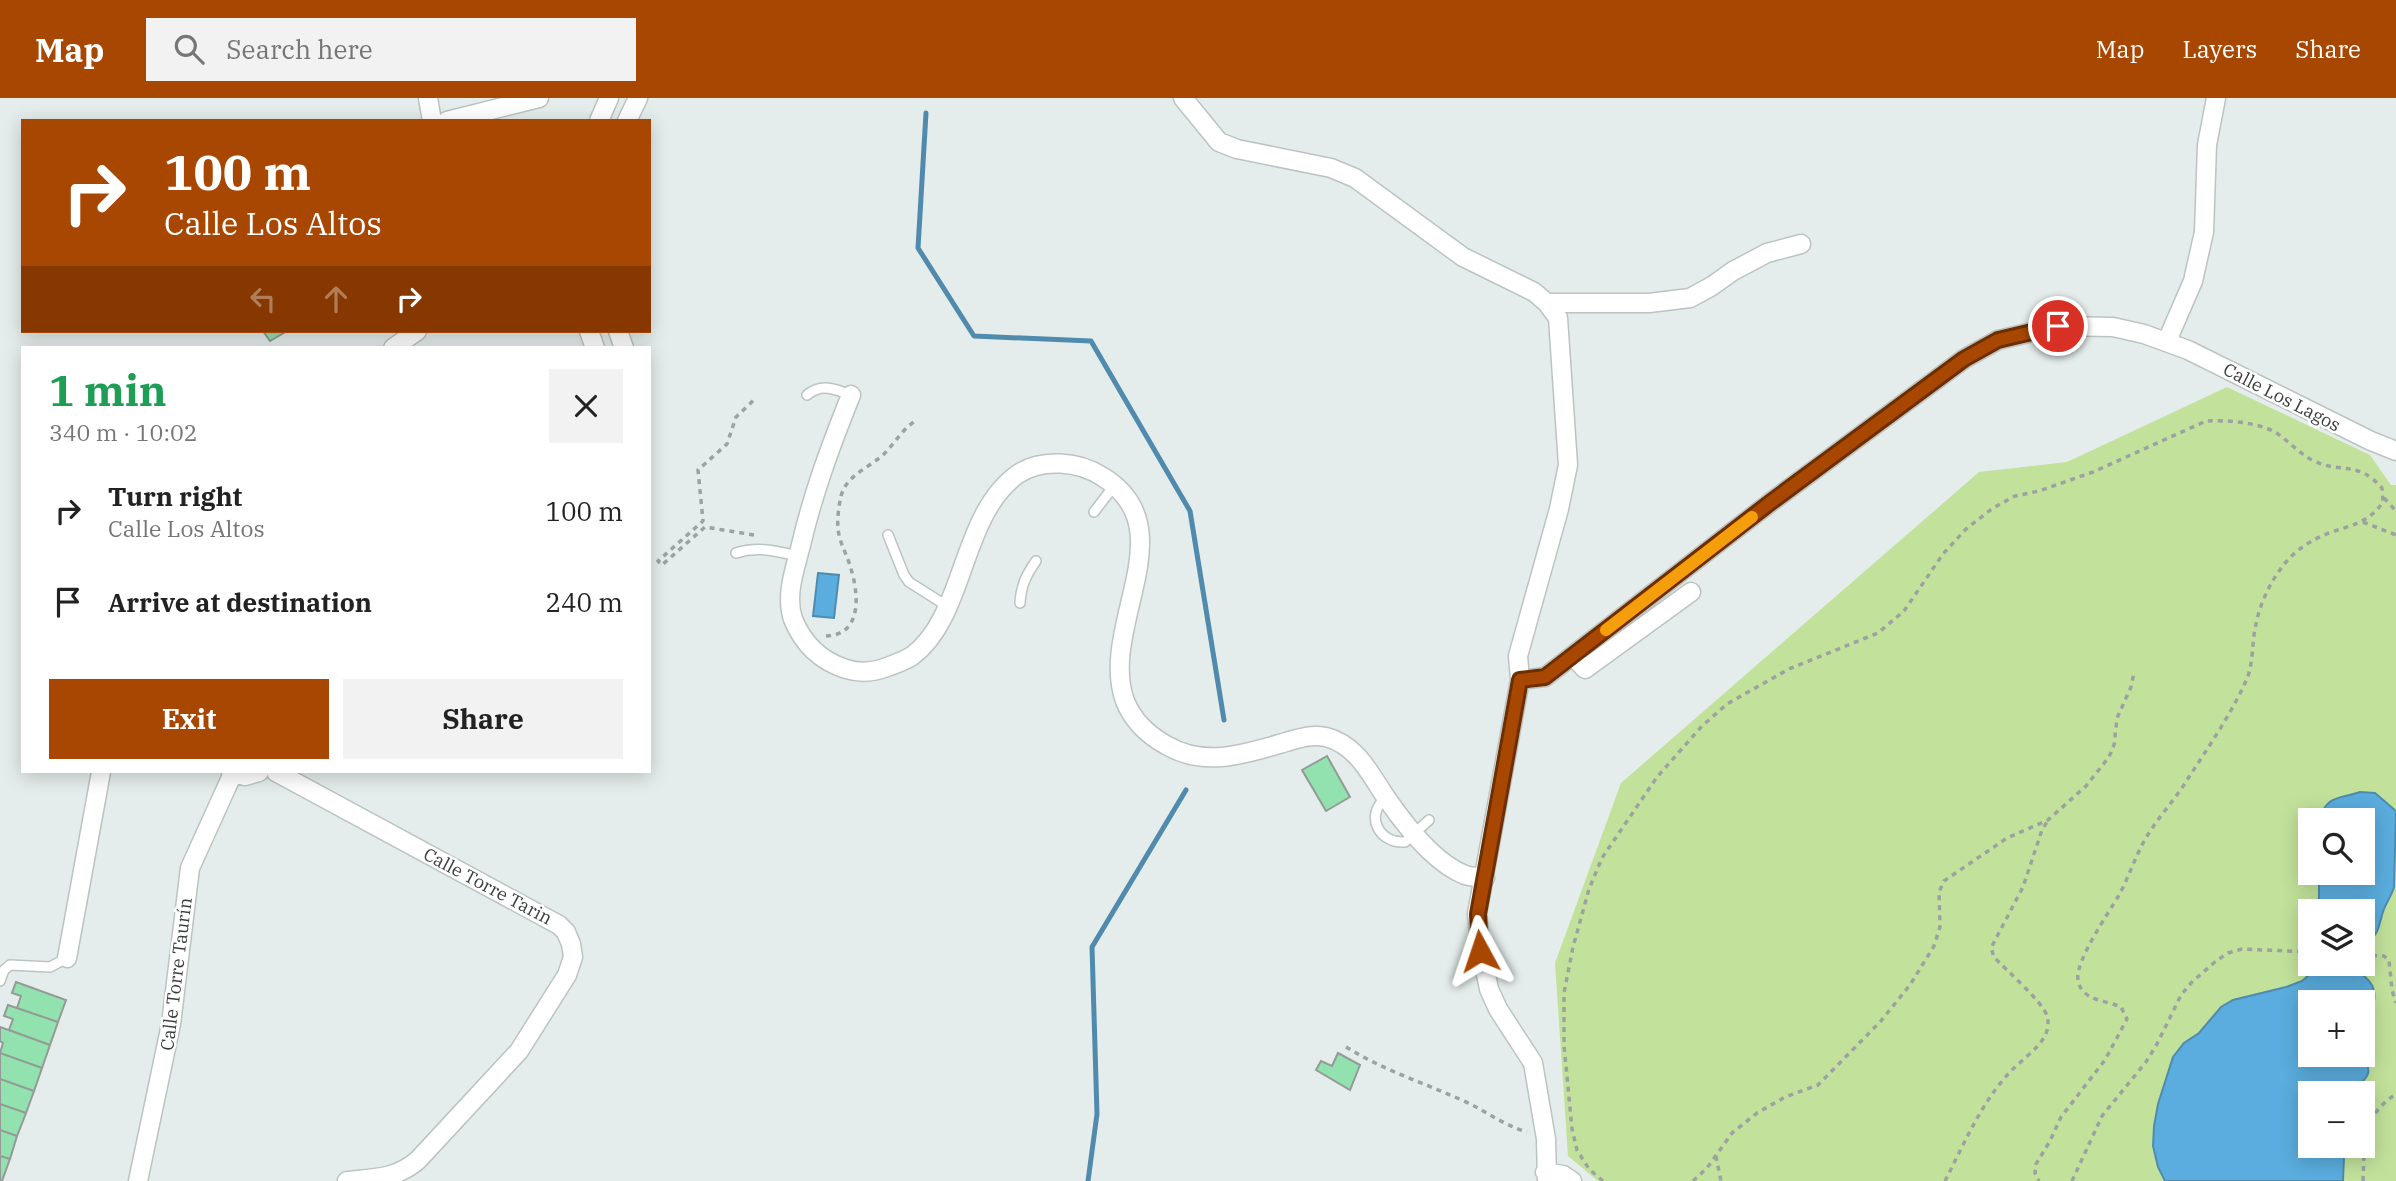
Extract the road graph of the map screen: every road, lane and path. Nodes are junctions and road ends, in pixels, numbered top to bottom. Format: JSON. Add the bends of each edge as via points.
{"nodes":[{"id":1,"x":428,"y":98,"type":"edge"},
{"id":2,"x":539,"y":98,"type":"edge"},
{"id":3,"x":609,"y":98,"type":"edge"},
{"id":4,"x":638,"y":98,"type":"edge"},
{"id":5,"x":1183,"y":98,"type":"edge"},
{"id":6,"x":2216,"y":98,"type":"edge"},
{"id":7,"x":432,"y":119,"type":"edge"},
{"id":8,"x":455,"y":119,"type":"edge"},
{"id":9,"x":600,"y":119,"type":"edge"},
{"id":10,"x":628,"y":119,"type":"edge"},
{"id":11,"x":1801,"y":244,"type":"dead end"},
{"id":12,"x":1547,"y":303,"type":"junction"},
{"id":13,"x":414,"y":333,"type":"edge"},
{"id":14,"x":2167,"y":341,"type":"junction"},
{"id":15,"x":396,"y":346,"type":"edge"},
{"id":16,"x":807,"y":395,"type":"dead end"},
{"id":17,"x":850,"y":395,"type":"joint"},
{"id":18,"x":756,"y":398,"type":"dead end"},
{"id":19,"x":915,"y":421,"type":"dead end"},
{"id":20,"x":2396,"y":451,"type":"edge"},
{"id":21,"x":1115,"y":485,"type":"junction"},
{"id":22,"x":2384,"y":498,"type":"junction"},
{"id":23,"x":2396,"y":511,"type":"edge"},
{"id":24,"x":1094,"y":512,"type":"dead end"},
{"id":25,"x":2363,"y":522,"type":"junction"},
{"id":26,"x":888,"y":535,"type":"dead end"},
{"id":27,"x":2396,"y":535,"type":"edge"},
{"id":28,"x":764,"y":537,"type":"dead end"},
{"id":29,"x":736,"y":553,"type":"dead end"},
{"id":30,"x":798,"y":556,"type":"junction"},
{"id":31,"x":1036,"y":561,"type":"dead end"},
{"id":32,"x":1691,"y":592,"type":"dead end"},
{"id":33,"x":1020,"y":603,"type":"dead end"},
{"id":34,"x":947,"y":606,"type":"junction"},
{"id":35,"x":804,"y":642,"type":"junction"},
{"id":36,"x":1573,"y":656,"type":"junction"},
{"id":37,"x":2134,"y":673,"type":"dead end"},
{"id":38,"x":1520,"y":680,"type":"junction"},
{"id":39,"x":101,"y":773,"type":"edge"},
{"id":40,"x":232,"y":773,"type":"edge"},
{"id":41,"x":235,"y":773,"type":"edge"},
{"id":42,"x":256,"y":773,"type":"edge"},
{"id":43,"x":278,"y":773,"type":"edge"},
{"id":44,"x":1387,"y":798,"type":"junction"},
{"id":45,"x":1429,"y":820,"type":"dead end"},
{"id":46,"x":2048,"y":820,"type":"junction"},
{"id":47,"x":1414,"y":834,"type":"junction"},
{"id":48,"x":1485,"y":878,"type":"junction"},
{"id":49,"x":2298,"y":951,"type":"edge"},
{"id":50,"x":2375,"y":956,"type":"edge"},
{"id":51,"x":67,"y":958,"type":"joint"},
{"id":52,"x":0,"y":981,"type":"edge"},
{"id":53,"x":2396,"y":1003,"type":"edge"},
{"id":54,"x":1346,"y":1047,"type":"dead end"},
{"id":55,"x":2396,"y":1094,"type":"edge"},
{"id":56,"x":1546,"y":1139,"type":"junction"},
{"id":57,"x":1716,"y":1155,"type":"junction"},
{"id":58,"x":1546,"y":1177,"type":"edge"},
{"id":59,"x":138,"y":1181,"type":"edge"},
{"id":60,"x":347,"y":1181,"type":"edge"},
{"id":61,"x":1572,"y":1181,"type":"edge"},
{"id":62,"x":1603,"y":1181,"type":"edge"},
{"id":63,"x":1693,"y":1181,"type":"edge"},
{"id":64,"x":1721,"y":1181,"type":"edge"},
{"id":65,"x":1945,"y":1181,"type":"edge"},
{"id":66,"x":2039,"y":1181,"type":"edge"},
{"id":67,"x":2072,"y":1181,"type":"edge"},
{"id":68,"x":2363,"y":1181,"type":"edge"}],
"edges":[{"from":1,"to":7,"type":"street"},
{"from":2,"to":8,"type":"street"},
{"from":3,"to":9,"type":"street"},
{"from":4,"to":10,"type":"street"},
{"from":5,"to":12,"type":"street","via":[[1219,142],[1331,168],[1355,178],[1464,257]]},
{"from":6,"to":14,"type":"street","via":[[2207,145],[2204,232],[2193,281]]},
{"from":11,"to":12,"type":"street","via":[[1767,253],[1690,298],[1648,303]]},
{"from":12,"to":38,"type":"street","via":[[1558,318],[1568,465],[1518,656]]},
{"from":13,"to":15,"type":"street"},
{"from":14,"to":20,"type":"street","name":"Calle Los Lagos"},
{"from":14,"to":36,"type":"street","name":"Calle Los Lagos","via":[[2113,327],[2081,325],[1998,340],[1953,367],[1771,502]]},
{"from":16,"to":17,"type":"lane","via":[[828,387]]},
{"from":17,"to":30,"type":"street","via":[[822,467]]},
{"from":18,"to":28,"type":"path","via":[[736,417],[727,444],[698,470],[703,522],[658,561],[662,565],[705,527]]},
{"from":19,"to":35,"type":"path","via":[[880,458],[847,483],[841,495],[838,529],[856,592],[853,622],[835,636],[819,635]]},
{"from":21,"to":24,"type":"lane"},
{"from":21,"to":34,"type":"street","via":[[1091,470],[1063,464],[1021,472],[993,500]]},
{"from":21,"to":44,"type":"street","via":[[1138,521],[1142,550],[1121,641],[1120,678],[1130,713],[1151,736],[1169,747],[1209,758],[1240,756],[1310,735],[1329,738],[1363,761]]},
{"from":22,"to":23,"type":"path"},
{"from":22,"to":25,"type":"path","via":[[2373,516]]},
{"from":22,"to":62,"type":"path","via":[[2382,488],[2368,474],[2315,461],[2273,431],[2206,421],[2093,472],[2015,496],[1993,508],[1966,529],[1904,611],[1878,633],[1789,669],[1727,704],[1664,768],[1602,858],[1573,947],[1564,993],[1572,1129],[1577,1150]]},
{"from":25,"to":27,"type":"path"},
{"from":25,"to":66,"type":"path","via":[[2305,545],[2271,584],[2259,609],[2247,677],[2190,776],[2147,835],[2083,958],[2080,986],[2090,997],[2121,1007],[2126,1023],[2088,1085],[2061,1117],[2036,1164]]},
{"from":26,"to":34,"type":"lane","via":[[909,582]]},
{"from":29,"to":30,"type":"lane","via":[[763,548]]},
{"from":30,"to":35,"type":"street","via":[[790,591],[792,616]]},
{"from":31,"to":33,"type":"lane","via":[[1021,588]]},
{"from":32,"to":36,"type":"street","via":[[1585,669]]},
{"from":34,"to":35,"type":"street","via":[[911,657],[874,671],[848,670],[824,659]]},
{"from":36,"to":38,"type":"street","name":"Calle Los Lagos","via":[[1545,677]]},
{"from":37,"to":46,"type":"path","via":[[2109,757],[2086,786]]},
{"from":38,"to":48,"type":"street"},
{"from":39,"to":51,"type":"street"},
{"from":40,"to":59,"type":"street","name":"Calle Torre Taurín","via":[[190,869],[170,1035]]},
{"from":41,"to":42,"type":"street"},
{"from":43,"to":60,"type":"street","name":"Calle Torre Tarin","via":[[559,925],[571,944],[573,957],[567,975],[519,1051],[427,1150],[402,1173]]},
{"from":44,"to":47,"type":"street"},
{"from":44,"to":47,"type":"lane","via":[[1376,812],[1379,832],[1398,842]]},
{"from":45,"to":47,"type":"lane"},
{"from":46,"to":57,"type":"path","via":[[2007,838],[1944,881],[1934,946],[1880,1022],[1825,1079],[1757,1113],[1732,1133]]},
{"from":46,"to":65,"type":"path","via":[[2023,887],[1991,948],[1994,957],[2042,1006],[2047,1032],[1994,1092]]},
{"from":47,"to":48,"type":"street","via":[[1464,875]]},
{"from":48,"to":56,"type":"street","via":[[1478,914],[1480,951],[1498,1009],[1533,1063]]},
{"from":49,"to":67,"type":"path","via":[[2242,949],[2222,957],[2192,982],[2146,1062],[2102,1116]]},
{"from":50,"to":53,"type":"path","via":[[2389,960]]},
{"from":51,"to":52,"type":"lane","via":[[50,967],[7,965]]},
{"from":54,"to":56,"type":"path","via":[[1505,1125]]},
{"from":55,"to":68,"type":"path","via":[[2377,1110],[2368,1126]]},
{"from":56,"to":58,"type":"street"},
{"from":57,"to":63,"type":"path"},
{"from":57,"to":64,"type":"path"},
{"from":58,"to":61,"type":"street","via":[[1563,1175]]}]}
